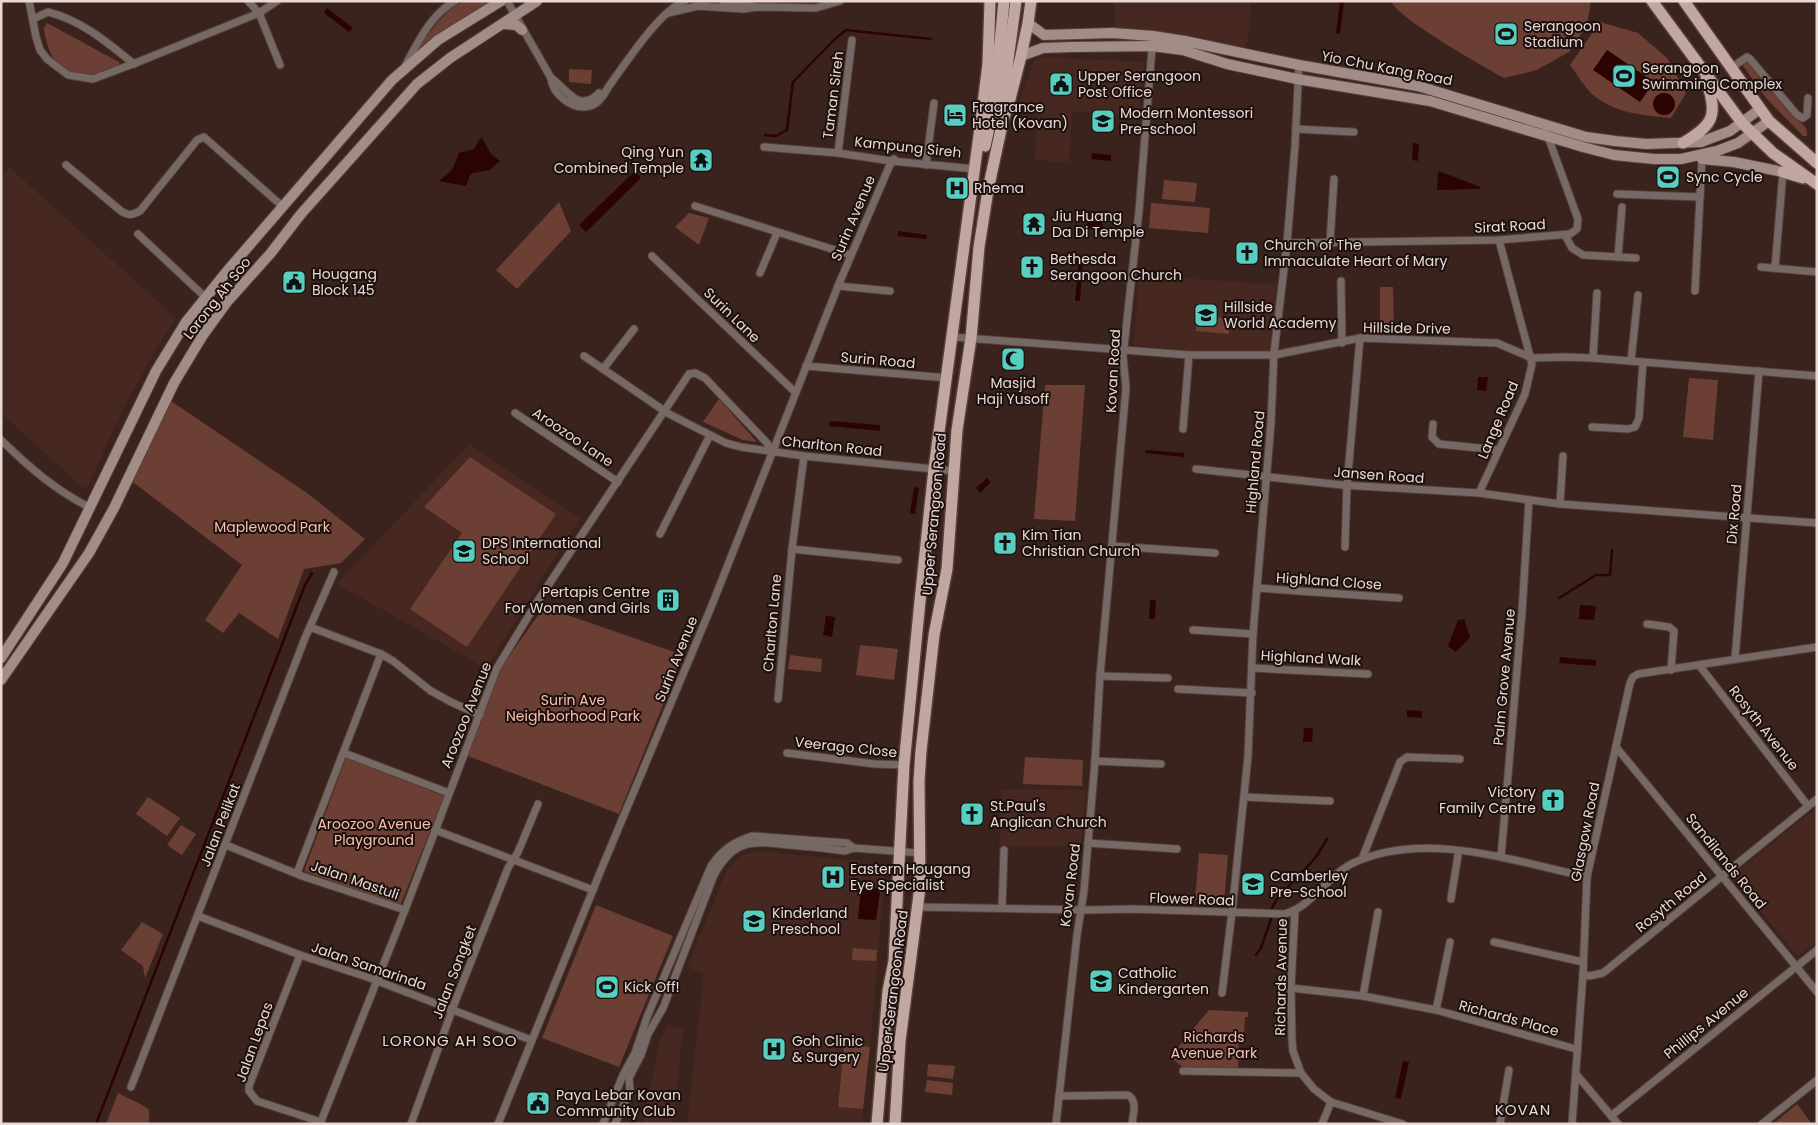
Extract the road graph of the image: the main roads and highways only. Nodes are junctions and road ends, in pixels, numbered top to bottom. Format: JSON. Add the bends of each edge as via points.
{"nodes":[{"id":1,"x":501,"y":1,"type":"edge"},
{"id":2,"x":537,"y":1,"type":"edge"},
{"id":3,"x":990,"y":1,"type":"edge"},
{"id":4,"x":1004,"y":1,"type":"edge"},
{"id":5,"x":1016,"y":1,"type":"edge"},
{"id":6,"x":1031,"y":1,"type":"edge"},
{"id":7,"x":1652,"y":1,"type":"edge"},
{"id":8,"x":1684,"y":1,"type":"edge"},
{"id":9,"x":1028,"y":23,"type":"junction"},
{"id":10,"x":503,"y":24,"type":"junction"},
{"id":11,"x":522,"y":30,"type":"road end"},
{"id":12,"x":1044,"y":35,"type":"junction"},
{"id":13,"x":1153,"y":41,"type":"junction"},
{"id":14,"x":1043,"y":48,"type":"junction"},
{"id":15,"x":1021,"y":56,"type":"junction"},
{"id":16,"x":1703,"y":71,"type":"junction"},
{"id":17,"x":1760,"y":109,"type":"junction"},
{"id":18,"x":1003,"y":120,"type":"junction"},
{"id":19,"x":1769,"y":121,"type":"junction"},
{"id":20,"x":1742,"y":124,"type":"junction"},
{"id":21,"x":1752,"y":134,"type":"junction"},
{"id":22,"x":1630,"y":142,"type":"junction"},
{"id":23,"x":1684,"y":143,"type":"junction"},
{"id":24,"x":1628,"y":156,"type":"junction"},
{"id":25,"x":1681,"y":159,"type":"junction"},
{"id":26,"x":1817,"y":162,"type":"edge"},
{"id":27,"x":1783,"y":172,"type":"joint"},
{"id":28,"x":1813,"y":182,"type":"edge"},
{"id":29,"x":969,"y":210,"type":"junction"},
{"id":30,"x":50,"y":584,"type":"junction"},
{"id":31,"x":64,"y":591,"type":"junction"},
{"id":32,"x":1,"y":658,"type":"edge"},
{"id":33,"x":1,"y":680,"type":"edge"},
{"id":34,"x":877,"y":1124,"type":"edge"},
{"id":35,"x":895,"y":1124,"type":"edge"}],
"edges":[{"from":1,"to":30,"type":"main road","name":"Lorong Ah Soo","via":[[438,40],[392,80],[205,297],[156,371],[64,563]]},
{"from":2,"to":10,"type":"main road","name":"Lorong Ah Soo"},
{"from":3,"to":29,"type":"main road","name":"Upper Serangoon Road","via":[[988,64]]},
{"from":4,"to":29,"type":"main road","via":[[994,104]]},
{"from":5,"to":18,"type":"main road","via":[[1002,102]]},
{"from":6,"to":9,"type":"main road","name":"Upper Serangoon Road"},
{"from":7,"to":16,"type":"main road"},
{"from":8,"to":17,"type":"main road"},
{"from":9,"to":12,"type":"main road"},
{"from":9,"to":15,"type":"main road","name":"Upper Serangoon Road"},
{"from":10,"to":11,"type":"main road","via":[[516,25]]},
{"from":10,"to":31,"type":"main road","name":"Lorong Ah Soo","via":[[417,84],[228,302],[170,389],[105,526]]},
{"from":12,"to":13,"type":"main road","name":"Yio Chu Kang Road","via":[[1112,33]]},
{"from":12,"to":14,"type":"main road","via":[[1038,39],[1038,45]]},
{"from":13,"to":14,"type":"main road","name":"Yio Chu Kang Road"},
{"from":13,"to":22,"type":"main road","name":"Yio Chu Kang Road","via":[[1185,41],[1418,86],[1586,137]]},
{"from":13,"to":24,"type":"main road","name":"Yio Chu Kang Road","via":[[1227,64],[1430,101],[1548,138]]},
{"from":14,"to":15,"type":"main road","name":"Yio Chu Kang Road"},
{"from":15,"to":18,"type":"main road","name":"Upper Serangoon Road"},
{"from":16,"to":20,"type":"main road"},
{"from":16,"to":23,"type":"main road","via":[[1712,100],[1711,118],[1702,131]]},
{"from":17,"to":19,"type":"main road"},
{"from":17,"to":20,"type":"main road","name":"Yio Chu Kang Road"},
{"from":18,"to":35,"type":"main road","name":"Upper Serangoon Road","via":[[980,237],[957,430],[947,569],[934,635],[921,751],[918,907],[900,1040]]},
{"from":19,"to":21,"type":"main road","name":"Yio Chu Kang Road"},
{"from":19,"to":26,"type":"main road"},
{"from":20,"to":21,"type":"main road"},
{"from":20,"to":23,"type":"main road","name":"Yio Chu Kang Road","via":[[1710,140]]},
{"from":21,"to":25,"type":"main road","name":"Yio Chu Kang Road","via":[[1718,151]]},
{"from":21,"to":28,"type":"main road"},
{"from":22,"to":23,"type":"main road","name":"Yio Chu Kang Road"},
{"from":22,"to":24,"type":"main road"},
{"from":24,"to":25,"type":"main road","name":"Yio Chu Kang Road"},
{"from":25,"to":27,"type":"main road","via":[[1734,162]]},
{"from":27,"to":28,"type":"main road"},
{"from":29,"to":34,"type":"main road","name":"Upper Serangoon Road","via":[[934,469],[904,765],[894,961],[888,991]]},
{"from":30,"to":31,"type":"main road","via":[[52,596]]},
{"from":30,"to":32,"type":"main road","name":"Lorong Ah Soo"},
{"from":31,"to":33,"type":"main road","name":"Lorong Ah Soo"}]}
